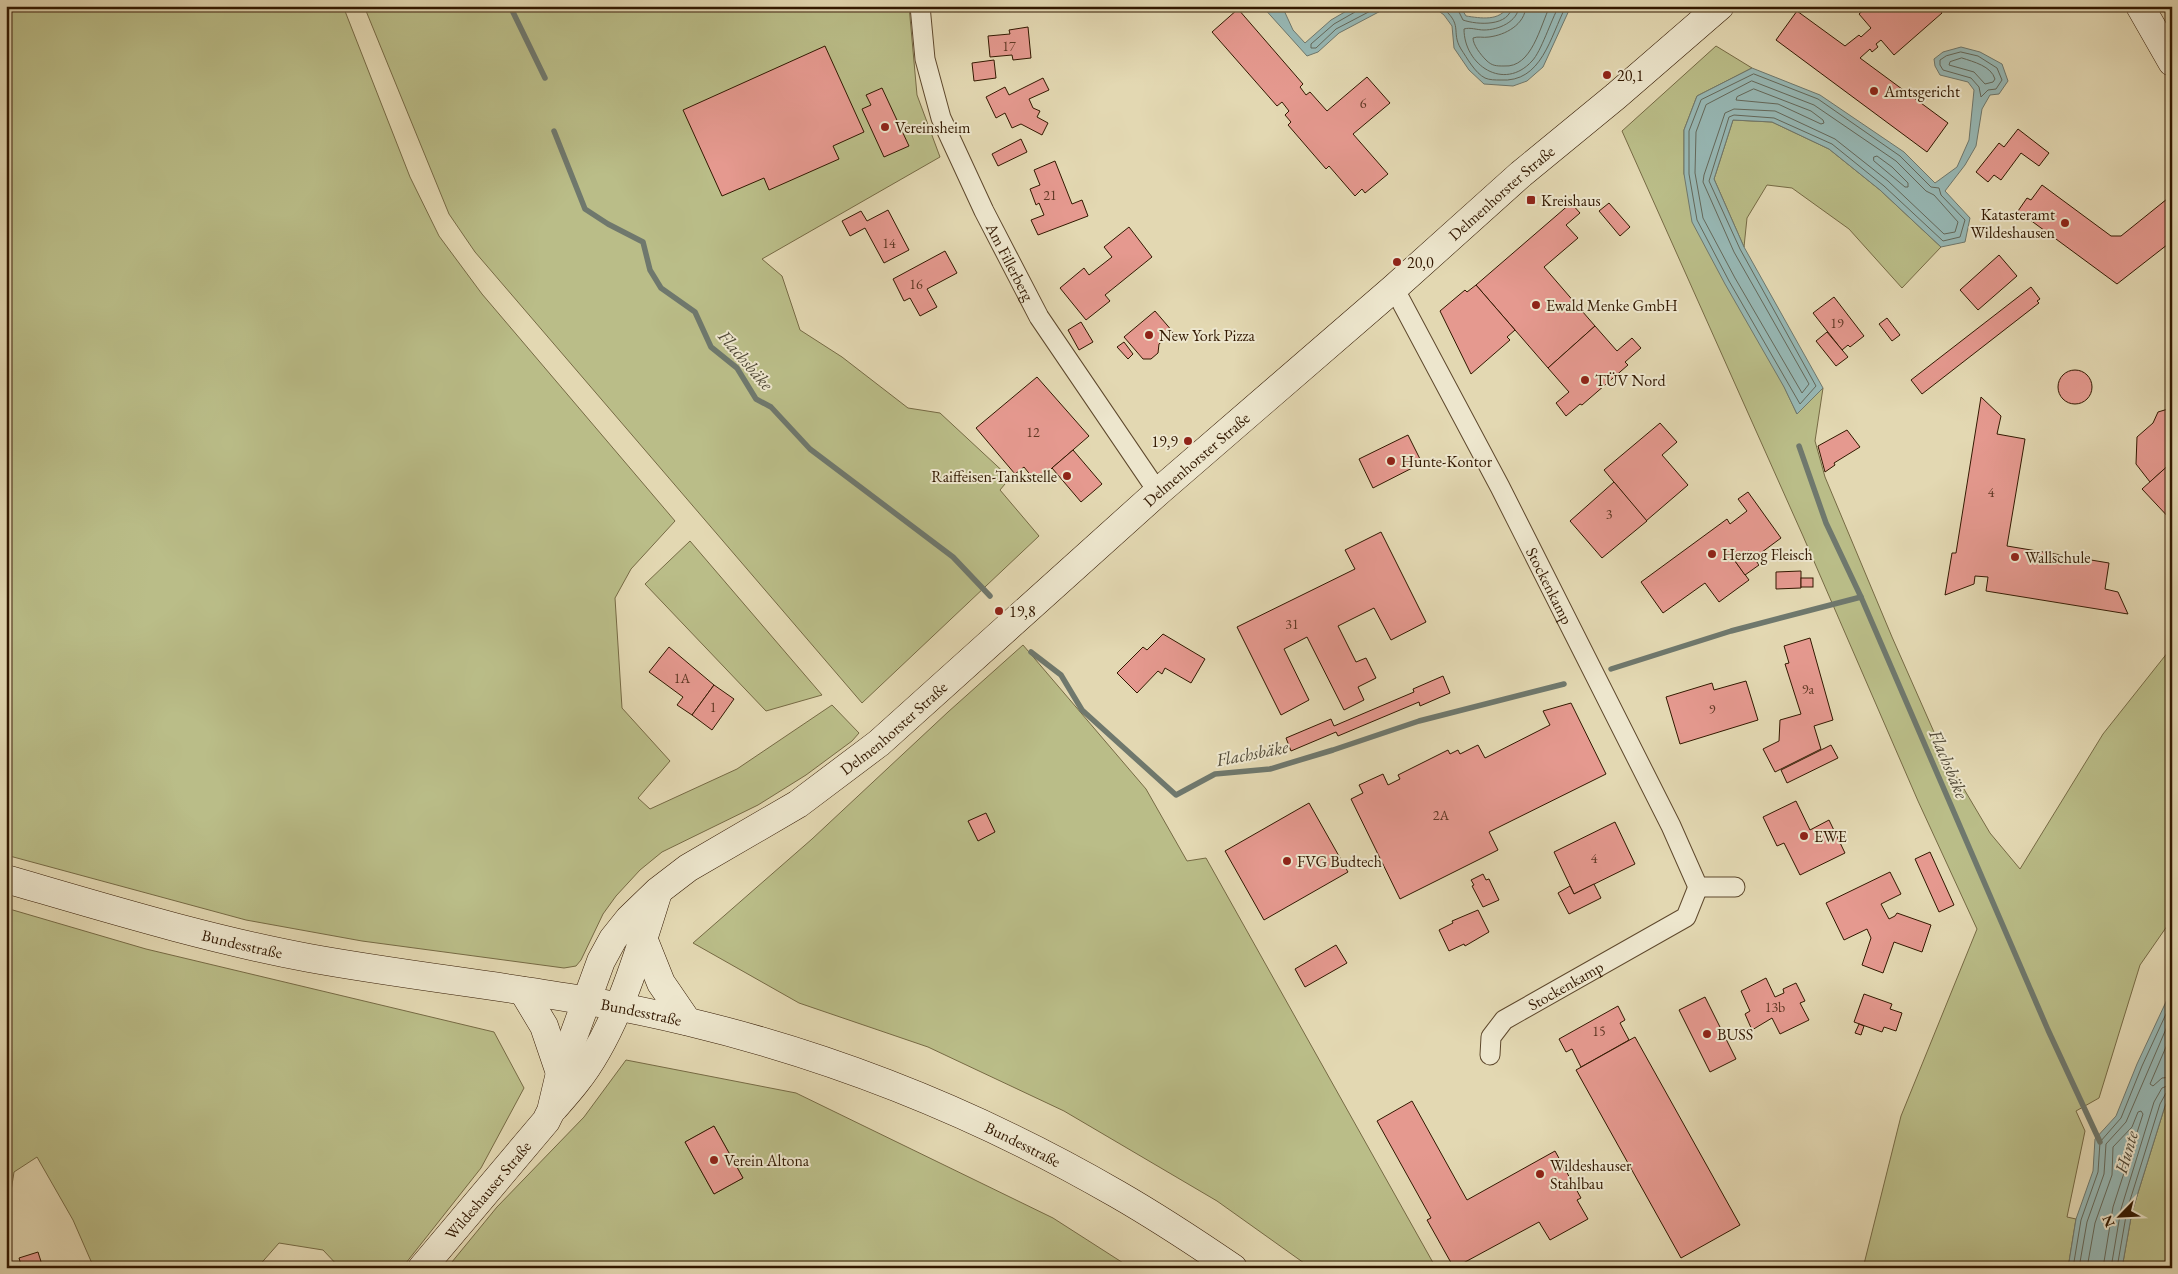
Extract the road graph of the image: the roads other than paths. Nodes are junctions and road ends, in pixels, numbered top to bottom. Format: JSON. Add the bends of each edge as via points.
{"nodes":[{"id":1,"x":920,"y":6,"type":"edge"},
{"id":2,"x":1720,"y":6,"type":"edge"},
{"id":3,"x":2140,"y":6,"type":"edge"},
{"id":4,"x":2172,"y":62,"type":"edge"},
{"id":5,"x":1394,"y":288,"type":"junction"},
{"id":6,"x":1158,"y":492,"type":"junction"},
{"id":7,"x":6,"y":879,"type":"edge"},
{"id":8,"x":1698,"y":887,"type":"junction"},
{"id":9,"x":1735,"y":887,"type":"dead end"},
{"id":10,"x":658,"y":891,"type":"junction"},
{"id":11,"x":643,"y":938,"type":"junction"},
{"id":12,"x":523,"y":991,"type":"junction"},
{"id":13,"x":585,"y":1001,"type":"junction"},
{"id":14,"x":618,"y":1007,"type":"junction"},
{"id":15,"x":688,"y":1021,"type":"junction"},
{"id":16,"x":1490,"y":1055,"type":"dead end"},
{"id":17,"x":560,"y":1072,"type":"junction"},
{"id":18,"x":551,"y":1111,"type":"junction"},
{"id":19,"x":422,"y":1268,"type":"edge"},
{"id":20,"x":1232,"y":1268,"type":"edge"}],
"edges":[{"from":1,"to":6,"type":"street","name":"Am Fillerberg","via":[[925,59],[941,118],[984,211],[1039,317]]},
{"from":2,"to":5,"type":"main road","name":"Delmenhorster Straße","via":[[1520,174]]},
{"from":3,"to":4,"type":"main road"},
{"from":5,"to":6,"type":"main road","name":"Delmenhorster Straße"},
{"from":5,"to":8,"type":"street","name":"Stockenkamp","via":[[1504,496],[1671,826]]},
{"from":6,"to":10,"type":"main road","name":"Delmenhorster Straße","via":[[879,743],[798,804],[688,868]]},
{"from":7,"to":12,"type":"main road","name":"Bundesstraße","via":[[185,930],[306,957]]},
{"from":8,"to":9,"type":"street"},
{"from":8,"to":16,"type":"street","name":"Stockenkamp","via":[[1686,917],[1504,1020],[1491,1037]]},
{"from":10,"to":11,"type":"main road"},
{"from":10,"to":13,"type":"main road","name":"Delmenhorster Straße","via":[[613,939]]},
{"from":11,"to":14,"type":"main road"},
{"from":11,"to":15,"type":"main road","via":[[661,983]]},
{"from":12,"to":13,"type":"main road","name":"Bundesstraße"},
{"from":12,"to":17,"type":"main road","via":[[544,1026]]},
{"from":13,"to":14,"type":"main road","name":"Bundesstraße"},
{"from":13,"to":17,"type":"main road","name":"Wildeshauser Straße"},
{"from":14,"to":15,"type":"main road","name":"Bundesstraße"},
{"from":14,"to":18,"type":"main road","name":"Wildeshauser Straße","via":[[578,1081]]},
{"from":15,"to":20,"type":"main road","name":"Bundesstraße","via":[[864,1075],[994,1129],[1118,1194]]},
{"from":17,"to":18,"type":"main road","name":"Wildeshauser Straße"},
{"from":18,"to":19,"type":"main road","name":"Wildeshauser Straße","via":[[537,1134]]}]}
